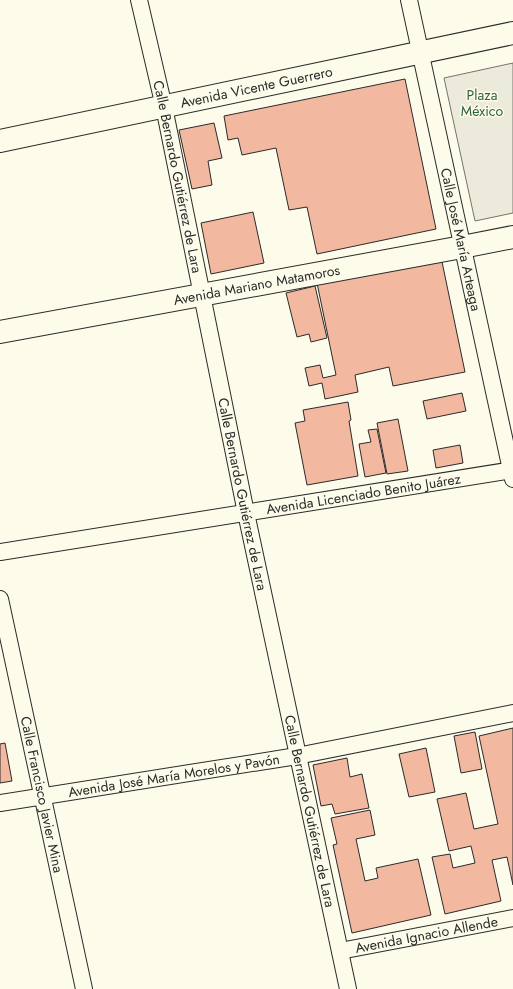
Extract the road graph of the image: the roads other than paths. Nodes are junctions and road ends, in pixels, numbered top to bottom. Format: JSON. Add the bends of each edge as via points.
{"nodes":[{"id":1,"x":139,"y":0,"type":"edge"},
{"id":2,"x":409,"y":0,"type":"edge"},
{"id":3,"x":513,"y":33,"type":"edge"},
{"id":4,"x":421,"y":52,"type":"junction"},
{"id":5,"x":164,"y":107,"type":"junction"},
{"id":6,"x":0,"y":141,"type":"edge"},
{"id":7,"x":513,"y":237,"type":"edge"},
{"id":8,"x":462,"y":247,"type":"junction"},
{"id":9,"x":202,"y":294,"type":"junction"},
{"id":10,"x":0,"y":332,"type":"edge"},
{"id":11,"x":512,"y":473,"type":"edge"},
{"id":12,"x":246,"y":513,"type":"junction"},
{"id":13,"x":0,"y":552,"type":"edge"},
{"id":14,"x":0,"y":599,"type":"edge"},
{"id":15,"x":513,"y":713,"type":"edge"},
{"id":16,"x":298,"y":756,"type":"junction"},
{"id":17,"x":42,"y":797,"type":"junction"},
{"id":18,"x":0,"y":804,"type":"edge"},
{"id":19,"x":513,"y":918,"type":"edge"},
{"id":20,"x":340,"y":951,"type":"junction"},
{"id":21,"x":84,"y":989,"type":"edge"},
{"id":22,"x":348,"y":989,"type":"edge"}],
"edges":[{"from":1,"to":5,"type":"street","name":"Calle Bernardo Gutiérrez de Lara"},
{"from":2,"to":4,"type":"street","name":"Calle José María Arteaga"},
{"from":3,"to":4,"type":"main road","name":"Avenida Vicente Guerrero"},
{"from":4,"to":5,"type":"main road","name":"Avenida Vicente Guerrero"},
{"from":4,"to":8,"type":"street","name":"Calle José María Arteaga"},
{"from":5,"to":6,"type":"main road","name":"Avenida Vicente Guerrero"},
{"from":5,"to":9,"type":"street","name":"Calle Bernardo Gutiérrez de Lara"},
{"from":7,"to":8,"type":"main road","name":"Avenida Mariano Matamoros"},
{"from":8,"to":9,"type":"main road","name":"Avenida Mariano Matamoros"},
{"from":8,"to":11,"type":"street","name":"Calle José María Arteaga"},
{"from":9,"to":10,"type":"main road","name":"Avenida Mariano Matamoros"},
{"from":9,"to":12,"type":"street","name":"Calle Bernardo Gutiérrez de Lara"},
{"from":11,"to":12,"type":"street","name":"Avenida Licenciado Benito Juárez"},
{"from":12,"to":13,"type":"street","name":"Avenida Licenciado Benito Juárez"},
{"from":12,"to":16,"type":"street","name":"Calle Bernardo Gutiérrez de Lara"},
{"from":14,"to":17,"type":"street","name":"Calle Francisco Javier Mina"},
{"from":15,"to":16,"type":"street","name":"Avenida José María Morelos y Pavón"},
{"from":16,"to":17,"type":"street","name":"Avenida José María Morelos y Pavón"},
{"from":16,"to":20,"type":"street","name":"Calle Bernardo Gutiérrez de Lara"},
{"from":17,"to":18,"type":"street","name":"Avenida José María Morelos y Pavón"},
{"from":17,"to":21,"type":"street","name":"Calle Francisco Javier Mina"},
{"from":19,"to":20,"type":"street","name":"Avenida Ignacio Allende"},
{"from":20,"to":22,"type":"street","name":"Calle Bernardo Gutiérrez de Lara"}]}
